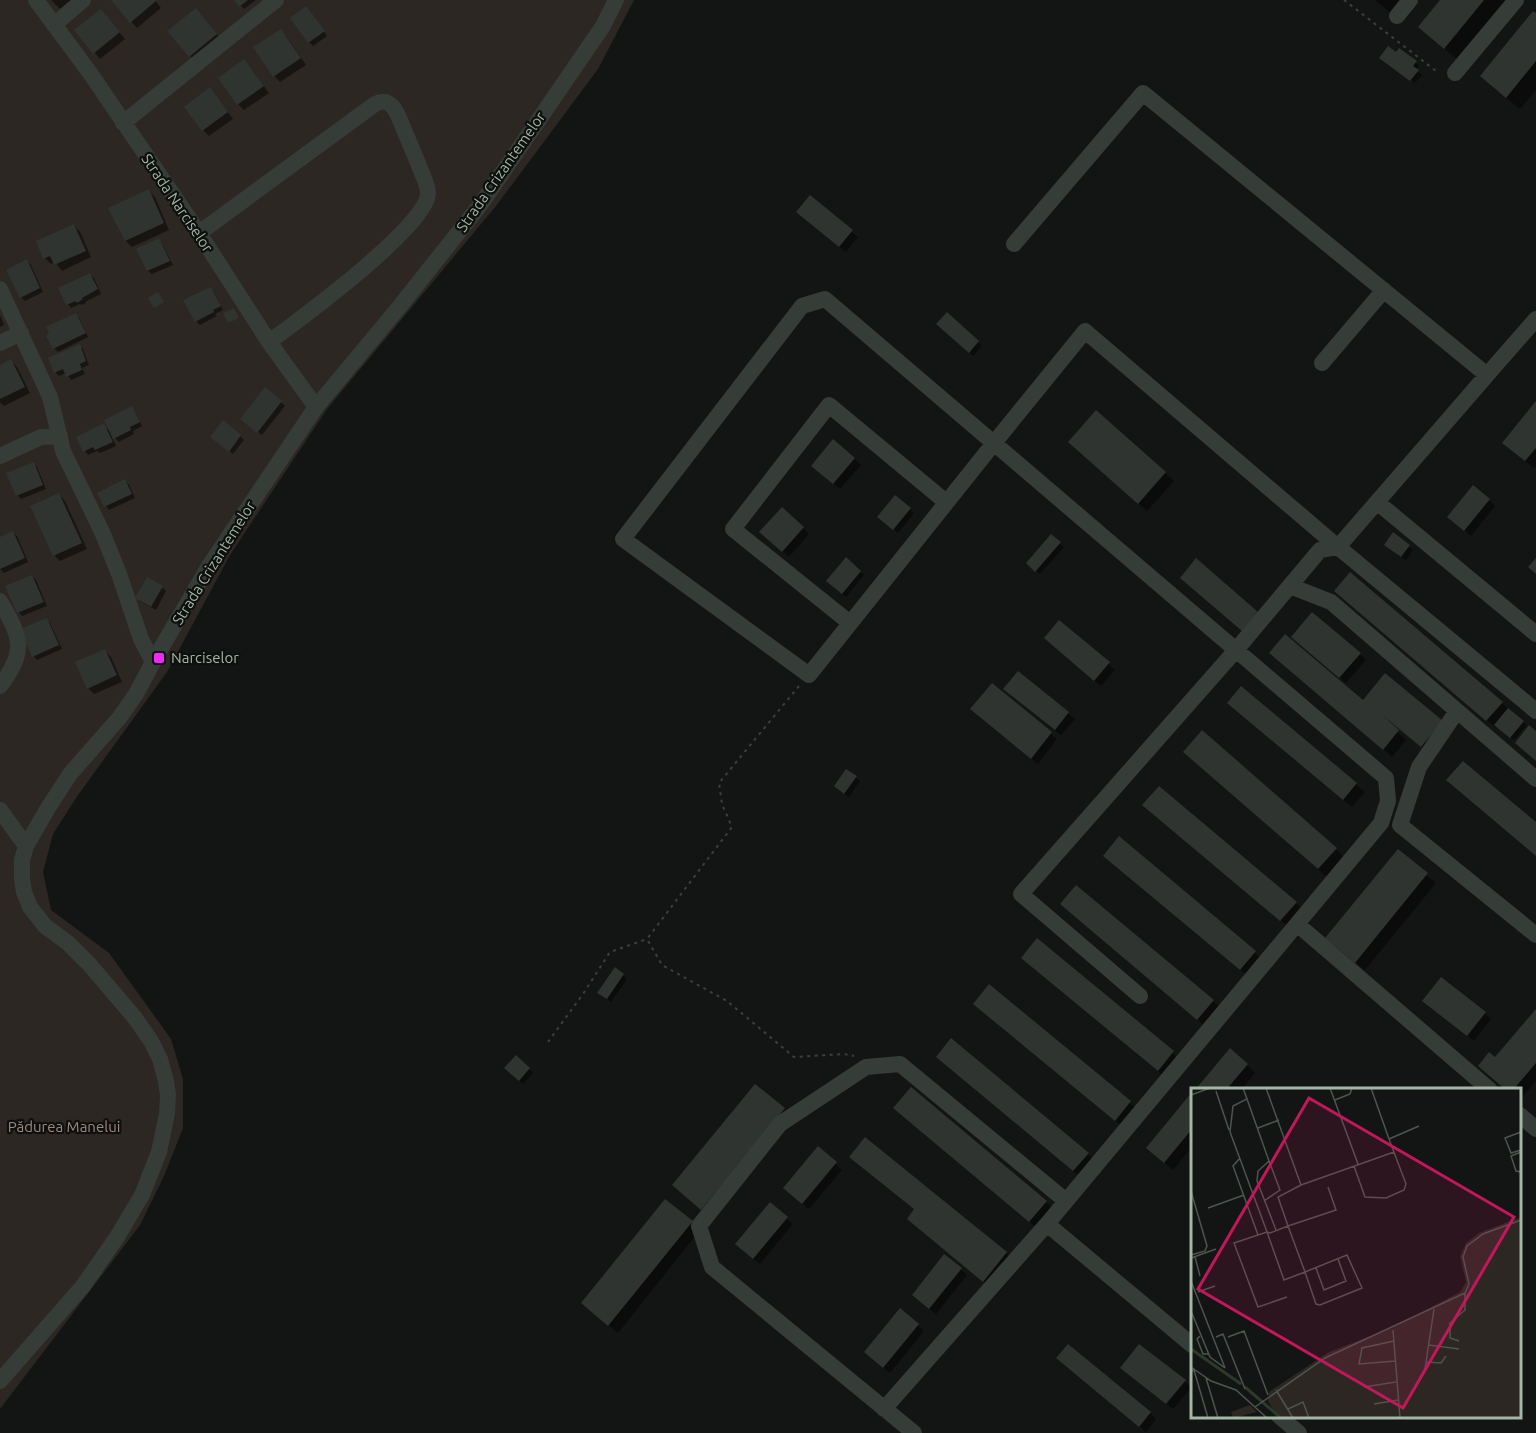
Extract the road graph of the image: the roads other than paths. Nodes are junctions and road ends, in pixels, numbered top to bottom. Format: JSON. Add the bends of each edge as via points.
{"nodes":[{"id":1,"x":36,"y":0,"type":"edge"},
{"id":2,"x":83,"y":0,"type":"edge"},
{"id":3,"x":276,"y":0,"type":"edge"},
{"id":4,"x":615,"y":0,"type":"edge"},
{"id":5,"x":1410,"y":0,"type":"edge"},
{"id":6,"x":1516,"y":0,"type":"edge"},
{"id":7,"x":1397,"y":16,"type":"dead end"},
{"id":8,"x":54,"y":25,"type":"junction"},
{"id":9,"x":1455,"y":73,"type":"dead end"},
{"id":10,"x":123,"y":123,"type":"junction"},
{"id":11,"x":199,"y":233,"type":"junction"},
{"id":12,"x":1014,"y":244,"type":"dead end"},
{"id":13,"x":0,"y":289,"type":"edge"},
{"id":14,"x":1384,"y":290,"type":"junction"},
{"id":15,"x":1536,"y":319,"type":"edge"},
{"id":16,"x":21,"y":333,"type":"junction"},
{"id":17,"x":269,"y":342,"type":"junction"},
{"id":18,"x":0,"y":343,"type":"edge"},
{"id":19,"x":1322,"y":363,"type":"dead end"},
{"id":20,"x":1487,"y":375,"type":"junction"},
{"id":21,"x":316,"y":407,"type":"junction"},
{"id":22,"x":60,"y":436,"type":"junction"},
{"id":23,"x":994,"y":443,"type":"junction"},
{"id":24,"x":0,"y":456,"type":"edge"},
{"id":25,"x":1377,"y":501,"type":"junction"},
{"id":26,"x":946,"y":502,"type":"junction"},
{"id":27,"x":1338,"y":547,"type":"junction"},
{"id":28,"x":1290,"y":586,"type":"junction"},
{"id":29,"x":0,"y":601,"type":"edge"},
{"id":30,"x":850,"y":622,"type":"junction"},
{"id":31,"x":1536,"y":634,"type":"edge"},
{"id":32,"x":1236,"y":650,"type":"junction"},
{"id":33,"x":153,"y":662,"type":"junction"},
{"id":34,"x":0,"y":686,"type":"edge"},
{"id":35,"x":1457,"y":711,"type":"junction"},
{"id":36,"x":1536,"y":711,"type":"edge"},
{"id":37,"x":1536,"y":779,"type":"edge"},
{"id":38,"x":0,"y":810,"type":"edge"},
{"id":39,"x":26,"y":846,"type":"junction"},
{"id":40,"x":1298,"y":924,"type":"junction"},
{"id":41,"x":1536,"y":935,"type":"edge"},
{"id":42,"x":1140,"y":996,"type":"dead end"},
{"id":43,"x":1489,"y":1088,"type":"edge"},
{"id":44,"x":1521,"y":1116,"type":"edge"},
{"id":45,"x":1536,"y":1129,"type":"edge"},
{"id":46,"x":1066,"y":1201,"type":"junction"},
{"id":47,"x":1047,"y":1224,"type":"junction"},
{"id":48,"x":1191,"y":1344,"type":"edge"},
{"id":49,"x":0,"y":1381,"type":"edge"},
{"id":50,"x":884,"y":1409,"type":"junction"},
{"id":51,"x":1281,"y":1418,"type":"edge"},
{"id":52,"x":914,"y":1433,"type":"edge"},
{"id":53,"x":1299,"y":1433,"type":"edge"}],
"edges":[{"from":1,"to":8,"type":"street","name":"Strada Narciselor"},
{"from":2,"to":8,"type":"street"},
{"from":3,"to":10,"type":"street"},
{"from":4,"to":21,"type":"street","name":"Strada Crizantemelor","via":[[603,26],[481,204]]},
{"from":5,"to":7,"type":"street"},
{"from":6,"to":9,"type":"street"},
{"from":8,"to":10,"type":"street","name":"Strada Narciselor"},
{"from":10,"to":11,"type":"street","name":"Strada Narciselor"},
{"from":11,"to":17,"type":"street","name":"Strada Narciselor"},
{"from":11,"to":17,"type":"street","via":[[375,104],[392,104],[427,187],[426,201],[391,244]]},
{"from":12,"to":14,"type":"street","via":[[1143,93]]},
{"from":13,"to":16,"type":"street"},
{"from":14,"to":19,"type":"street"},
{"from":14,"to":20,"type":"street"},
{"from":15,"to":20,"type":"street"},
{"from":16,"to":18,"type":"street"},
{"from":16,"to":22,"type":"street","via":[[50,397]]},
{"from":17,"to":21,"type":"street","name":"Strada Narciselor"},
{"from":20,"to":25,"type":"street"},
{"from":21,"to":33,"type":"street","name":"Strada Crizantemelor","via":[[209,566]]},
{"from":22,"to":24,"type":"street","via":[[41,437]]},
{"from":22,"to":33,"type":"street"},
{"from":23,"to":26,"type":"street"},
{"from":23,"to":27,"type":"street","via":[[1085,331]]},
{"from":23,"to":30,"type":"street","via":[[825,299],[802,306],[623,539],[809,675]]},
{"from":23,"to":32,"type":"street"},
{"from":25,"to":27,"type":"street"},
{"from":25,"to":31,"type":"street"},
{"from":26,"to":30,"type":"street"},
{"from":26,"to":30,"type":"street","via":[[829,405],[733,529]]},
{"from":27,"to":28,"type":"street","via":[[1320,550]]},
{"from":27,"to":36,"type":"street"},
{"from":28,"to":32,"type":"street"},
{"from":28,"to":35,"type":"street","via":[[1331,602]]},
{"from":29,"to":34,"type":"street","via":[[19,642],[14,667]]},
{"from":32,"to":40,"type":"street","via":[[1386,778],[1388,801],[1381,823]]},
{"from":32,"to":42,"type":"street","via":[[1021,894]]},
{"from":33,"to":39,"type":"street","name":"Strada Crizantemelor","via":[[120,717],[70,774]]},
{"from":35,"to":37,"type":"street"},
{"from":35,"to":41,"type":"street","via":[[1419,767],[1400,825]]},
{"from":38,"to":39,"type":"street"},
{"from":39,"to":49,"type":"street","name":"Strada Crizantemelor","via":[[22,878],[30,908],[89,964],[135,1018],[160,1059],[168,1095],[159,1152],[142,1195],[83,1286]]},
{"from":40,"to":43,"type":"street"},
{"from":40,"to":46,"type":"street"},
{"from":44,"to":45,"type":"street"},
{"from":46,"to":47,"type":"street"},
{"from":46,"to":50,"type":"street","via":[[900,1064],[866,1067],[780,1124],[699,1226],[712,1267]]},
{"from":47,"to":48,"type":"street"},
{"from":47,"to":50,"type":"street"},
{"from":50,"to":52,"type":"street"},
{"from":51,"to":53,"type":"street"}]}
